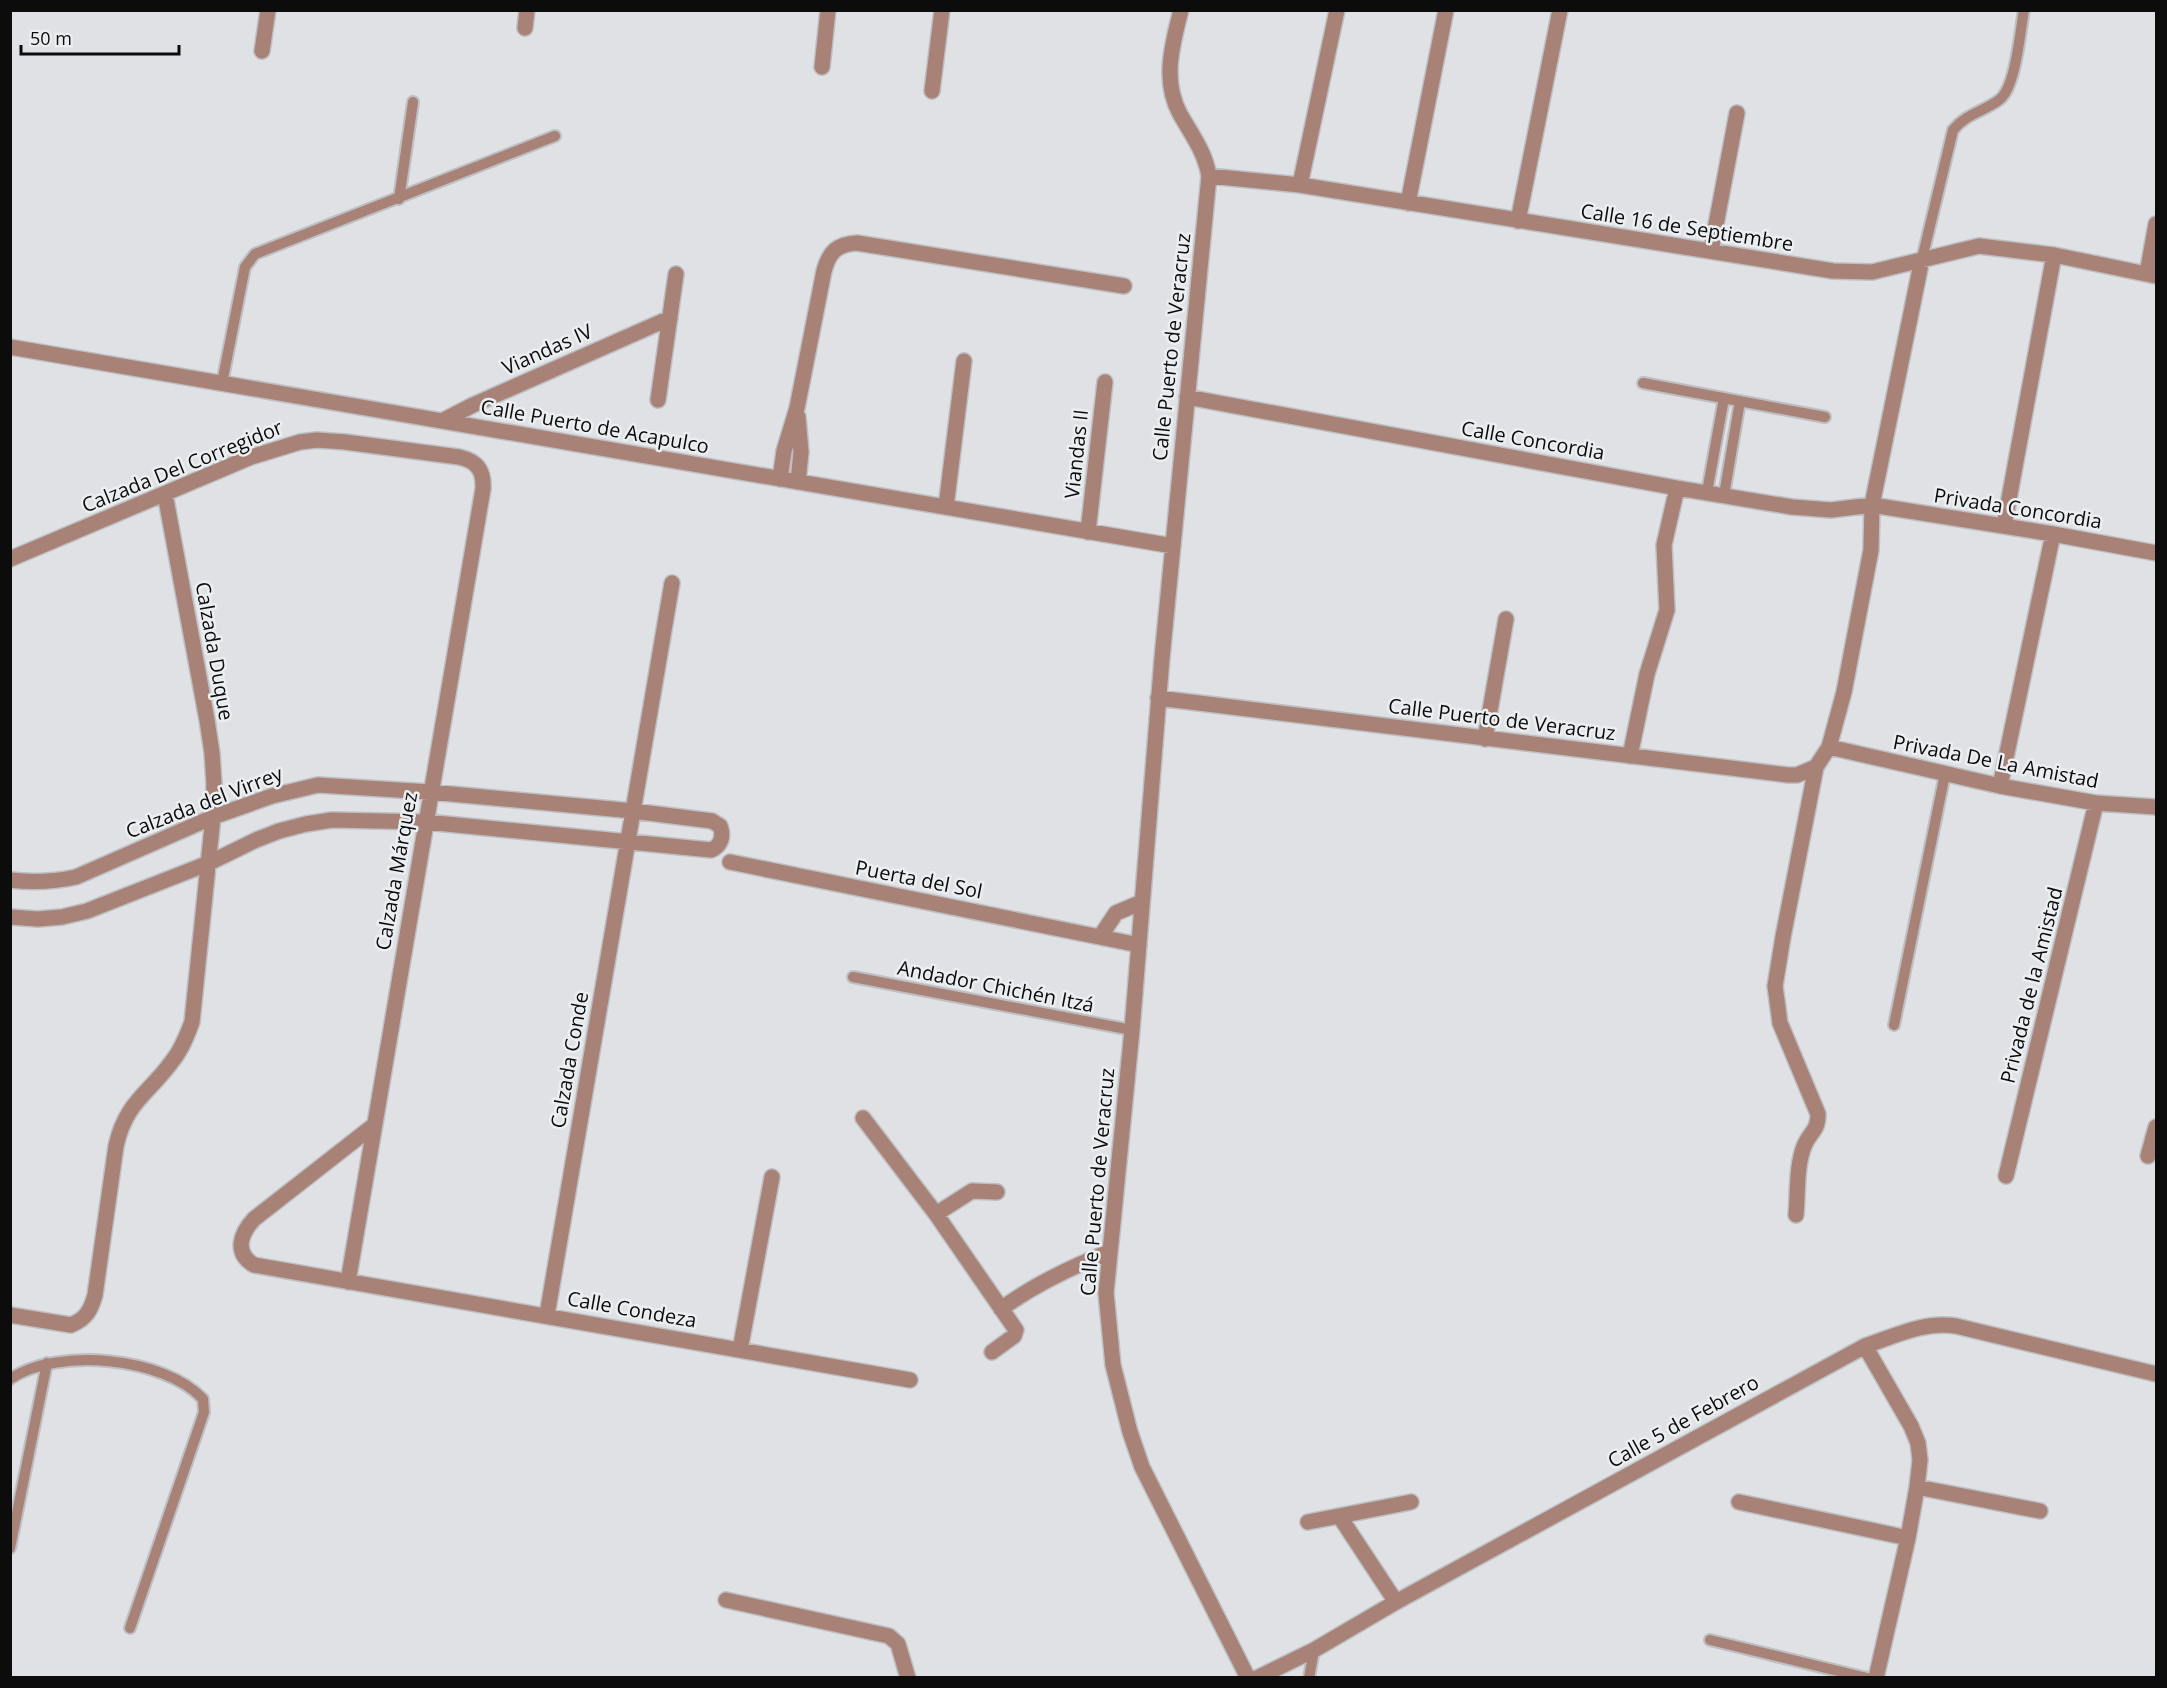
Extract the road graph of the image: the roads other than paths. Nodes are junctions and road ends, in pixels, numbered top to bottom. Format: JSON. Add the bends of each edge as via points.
{"nodes":[{"id":1,"x":268,"y":10,"type":"edge"},
{"id":2,"x":527,"y":10,"type":"edge"},
{"id":3,"x":828,"y":10,"type":"edge"},
{"id":4,"x":942,"y":10,"type":"edge"},
{"id":5,"x":1180,"y":10,"type":"edge"},
{"id":6,"x":1337,"y":10,"type":"edge"},
{"id":7,"x":1446,"y":10,"type":"edge"},
{"id":8,"x":1560,"y":10,"type":"edge"},
{"id":9,"x":2024,"y":10,"type":"edge"},
{"id":10,"x":525,"y":28,"type":"dead end"},
{"id":11,"x":262,"y":51,"type":"dead end"},
{"id":12,"x":822,"y":67,"type":"dead end"},
{"id":13,"x":932,"y":91,"type":"dead end"},
{"id":14,"x":413,"y":102,"type":"dead end"},
{"id":15,"x":1737,"y":113,"type":"dead end"},
{"id":16,"x":555,"y":135,"type":"dead end"},
{"id":17,"x":1209,"y":176,"type":"junction"},
{"id":18,"x":1300,"y":185,"type":"junction"},
{"id":19,"x":399,"y":199,"type":"junction"},
{"id":20,"x":1408,"y":202,"type":"junction"},
{"id":21,"x":1518,"y":221,"type":"junction"},
{"id":22,"x":2157,"y":224,"type":"edge"},
{"id":23,"x":1711,"y":251,"type":"junction"},
{"id":24,"x":2054,"y":255,"type":"junction"},
{"id":25,"x":1922,"y":259,"type":"junction"},
{"id":26,"x":676,"y":274,"type":"dead end"},
{"id":27,"x":2152,"y":275,"type":"edge"},
{"id":28,"x":1124,"y":286,"type":"dead end"},
{"id":29,"x":670,"y":318,"type":"junction"},
{"id":30,"x":10,"y":347,"type":"edge"},
{"id":31,"x":964,"y":361,"type":"dead end"},
{"id":32,"x":1105,"y":382,"type":"dead end"},
{"id":33,"x":222,"y":383,"type":"junction"},
{"id":34,"x":1643,"y":383,"type":"dead end"},
{"id":35,"x":1187,"y":397,"type":"junction"},
{"id":36,"x":1724,"y":398,"type":"junction"},
{"id":37,"x":658,"y":400,"type":"dead end"},
{"id":38,"x":1740,"y":401,"type":"junction"},
{"id":39,"x":797,"y":408,"type":"junction"},
{"id":40,"x":1826,"y":417,"type":"dead end"},
{"id":41,"x":442,"y":421,"type":"junction"},
{"id":42,"x":479,"y":467,"type":"joint"},
{"id":43,"x":780,"y":479,"type":"junction"},
{"id":44,"x":798,"y":482,"type":"junction"},
{"id":45,"x":1677,"y":488,"type":"junction"},
{"id":46,"x":1707,"y":492,"type":"junction"},
{"id":47,"x":165,"y":494,"type":"junction"},
{"id":48,"x":1724,"y":495,"type":"junction"},
{"id":49,"x":1872,"y":505,"type":"junction"},
{"id":50,"x":946,"y":507,"type":"junction"},
{"id":51,"x":2004,"y":526,"type":"junction"},
{"id":52,"x":1088,"y":532,"type":"junction"},
{"id":53,"x":2053,"y":534,"type":"junction"},
{"id":54,"x":1173,"y":546,"type":"junction"},
{"id":55,"x":2157,"y":553,"type":"edge"},
{"id":56,"x":10,"y":559,"type":"edge"},
{"id":57,"x":672,"y":583,"type":"dead end"},
{"id":58,"x":1506,"y":619,"type":"dead end"},
{"id":59,"x":1158,"y":698,"type":"junction"},
{"id":60,"x":1485,"y":739,"type":"junction"},
{"id":61,"x":1828,"y":747,"type":"junction"},
{"id":62,"x":1630,"y":756,"type":"junction"},
{"id":63,"x":1816,"y":767,"type":"junction"},
{"id":64,"x":1945,"y":774,"type":"junction"},
{"id":65,"x":2000,"y":786,"type":"junction"},
{"id":66,"x":430,"y":792,"type":"junction"},
{"id":67,"x":2096,"y":803,"type":"junction"},
{"id":68,"x":2157,"y":807,"type":"edge"},
{"id":69,"x":633,"y":811,"type":"junction"},
{"id":70,"x":213,"y":817,"type":"junction"},
{"id":71,"x":426,"y":822,"type":"junction"},
{"id":72,"x":628,"y":841,"type":"junction"},
{"id":73,"x":730,"y":862,"type":"dead end"},
{"id":74,"x":209,"y":863,"type":"junction"},
{"id":75,"x":10,"y":880,"type":"edge"},
{"id":76,"x":1142,"y":902,"type":"junction"},
{"id":77,"x":10,"y":917,"type":"edge"},
{"id":78,"x":1100,"y":937,"type":"junction"},
{"id":79,"x":1138,"y":945,"type":"junction"},
{"id":80,"x":854,"y":977,"type":"dead end"},
{"id":81,"x":1894,"y":1025,"type":"dead end"},
{"id":82,"x":1132,"y":1030,"type":"junction"},
{"id":83,"x":863,"y":1118,"type":"dead end"},
{"id":84,"x":373,"y":1125,"type":"junction"},
{"id":85,"x":2157,"y":1127,"type":"edge"},
{"id":86,"x":2148,"y":1156,"type":"dead end"},
{"id":87,"x":2006,"y":1176,"type":"dead end"},
{"id":88,"x":772,"y":1178,"type":"dead end"},
{"id":89,"x":997,"y":1192,"type":"dead end"},
{"id":90,"x":936,"y":1214,"type":"junction"},
{"id":91,"x":1796,"y":1215,"type":"dead end"},
{"id":92,"x":1109,"y":1252,"type":"junction"},
{"id":93,"x":348,"y":1282,"type":"junction"},
{"id":94,"x":1001,"y":1309,"type":"junction"},
{"id":95,"x":10,"y":1315,"type":"edge"},
{"id":96,"x":547,"y":1315,"type":"junction"},
{"id":97,"x":1865,"y":1346,"type":"junction"},
{"id":98,"x":740,"y":1350,"type":"junction"},
{"id":99,"x":992,"y":1352,"type":"dead end"},
{"id":100,"x":47,"y":1363,"type":"junction"},
{"id":101,"x":2157,"y":1374,"type":"edge"},
{"id":102,"x":10,"y":1379,"type":"edge"},
{"id":103,"x":910,"y":1380,"type":"dead end"},
{"id":104,"x":1917,"y":1487,"type":"junction"},
{"id":105,"x":1411,"y":1502,"type":"dead end"},
{"id":106,"x":1739,"y":1502,"type":"dead end"},
{"id":107,"x":2040,"y":1511,"type":"dead end"},
{"id":108,"x":1340,"y":1516,"type":"junction"},
{"id":109,"x":1308,"y":1522,"type":"dead end"},
{"id":110,"x":1908,"y":1538,"type":"junction"},
{"id":111,"x":10,"y":1548,"type":"edge"},
{"id":112,"x":726,"y":1600,"type":"dead end"},
{"id":113,"x":1396,"y":1602,"type":"junction"},
{"id":114,"x":130,"y":1628,"type":"dead end"},
{"id":115,"x":1710,"y":1640,"type":"dead end"},
{"id":116,"x":1314,"y":1650,"type":"junction"},
{"id":117,"x":908,"y":1677,"type":"edge"},
{"id":118,"x":1248,"y":1677,"type":"edge"},
{"id":119,"x":1257,"y":1677,"type":"edge"},
{"id":120,"x":1308,"y":1677,"type":"edge"},
{"id":121,"x":1867,"y":1677,"type":"edge"},
{"id":122,"x":1876,"y":1677,"type":"edge"}],
"edges":[{"from":1,"to":11,"type":"street"},
{"from":2,"to":10,"type":"street"},
{"from":3,"to":12,"type":"street"},
{"from":4,"to":13,"type":"street"},
{"from":5,"to":17,"type":"street","name":"Calle Puerto de Veracruz","via":[[1170,59],[1171,89],[1179,112],[1203,152]]},
{"from":6,"to":18,"type":"street"},
{"from":7,"to":20,"type":"street"},
{"from":8,"to":21,"type":"street"},
{"from":9,"to":25,"type":"lane","via":[[2013,72],[2005,93],[1961,120],[1953,130]]},
{"from":14,"to":19,"type":"lane"},
{"from":15,"to":23,"type":"street"},
{"from":16,"to":19,"type":"lane"},
{"from":17,"to":18,"type":"street","name":"Calle 16 de Septiembre"},
{"from":17,"to":35,"type":"street","name":"Calle Puerto de Veracruz"},
{"from":18,"to":20,"type":"street","name":"Calle 16 de Septiembre"},
{"from":19,"to":33,"type":"lane","via":[[255,254],[245,267]]},
{"from":20,"to":21,"type":"street","name":"Calle 16 de Septiembre"},
{"from":21,"to":23,"type":"street","name":"Calle 16 de Septiembre"},
{"from":22,"to":27,"type":"street"},
{"from":23,"to":25,"type":"street","name":"Calle 16 de Septiembre","via":[[1856,273]]},
{"from":24,"to":25,"type":"street","name":"Calle 16 de Septiembre","via":[[1979,246]]},
{"from":24,"to":27,"type":"street","name":"Calle 16 de Septiembre"},
{"from":24,"to":51,"type":"street"},
{"from":25,"to":49,"type":"street"},
{"from":26,"to":29,"type":"street"},
{"from":28,"to":39,"type":"street","via":[[857,243],[837,246],[824,271]]},
{"from":29,"to":37,"type":"street"},
{"from":29,"to":41,"type":"street","name":"Viandas IV"},
{"from":30,"to":33,"type":"street","name":"Calle Puerto de Acapulco"},
{"from":31,"to":50,"type":"street"},
{"from":32,"to":52,"type":"street","name":"Viandas II"},
{"from":33,"to":41,"type":"street","name":"Calle Puerto de Acapulco"},
{"from":34,"to":36,"type":"lane"},
{"from":35,"to":45,"type":"street","name":"Calle Concordia"},
{"from":35,"to":54,"type":"street","name":"Calle Puerto de Veracruz"},
{"from":36,"to":38,"type":"lane"},
{"from":36,"to":46,"type":"lane"},
{"from":38,"to":40,"type":"lane"},
{"from":38,"to":48,"type":"lane"},
{"from":39,"to":43,"type":"street"},
{"from":39,"to":44,"type":"street","via":[[801,452]]},
{"from":41,"to":43,"type":"street","name":"Calle Puerto de Acapulco"},
{"from":42,"to":47,"type":"street","name":"Calzada Del Corregidor","via":[[459,457],[317,440],[276,448]]},
{"from":42,"to":66,"type":"street","name":"Calzada Márquez","via":[[483,489]]},
{"from":43,"to":44,"type":"street","name":"Calle Puerto de Acapulco"},
{"from":44,"to":50,"type":"street","name":"Calle Puerto de Acapulco"},
{"from":45,"to":46,"type":"street","name":"Calle Concordia"},
{"from":45,"to":62,"type":"street","via":[[1664,545],[1667,610],[1647,674]]},
{"from":46,"to":48,"type":"street","name":"Calle Concordia"},
{"from":47,"to":56,"type":"street","name":"Calzada Del Corregidor"},
{"from":47,"to":70,"type":"street","name":"Calzada Duque","via":[[212,753]]},
{"from":48,"to":49,"type":"street","name":"Calle Concordia","via":[[1812,509]]},
{"from":49,"to":51,"type":"street","name":"Privada Concordia"},
{"from":49,"to":61,"type":"street","via":[[1871,550],[1862,601],[1844,692]]},
{"from":50,"to":52,"type":"street","name":"Calle Puerto de Acapulco"},
{"from":51,"to":53,"type":"street","name":"Privada Concordia"},
{"from":52,"to":54,"type":"street","name":"Calle Puerto de Acapulco"},
{"from":53,"to":55,"type":"street","name":"Privada Concordia"},
{"from":53,"to":65,"type":"street","name":"Privada de la Amistad"},
{"from":54,"to":59,"type":"street","name":"Calle Puerto de Veracruz"},
{"from":57,"to":69,"type":"street","name":"Calzada Conde"},
{"from":58,"to":60,"type":"street"},
{"from":59,"to":60,"type":"street","name":"Calle Puerto de Veracruz"},
{"from":59,"to":76,"type":"street","name":"Calle Puerto de Veracruz"},
{"from":60,"to":62,"type":"street","name":"Calle Puerto de Veracruz"},
{"from":61,"to":63,"type":"street"},
{"from":61,"to":64,"type":"street","name":"Privada De La Amistad"},
{"from":62,"to":63,"type":"street","name":"Calle Puerto de Veracruz","via":[[1788,775]]},
{"from":63,"to":91,"type":"street","via":[[1775,986],[1780,1023],[1818,1114],[1818,1126],[1805,1144],[1800,1166]]},
{"from":64,"to":65,"type":"street","name":"Privada De La Amistad"},
{"from":64,"to":81,"type":"lane"},
{"from":65,"to":67,"type":"street","name":"Privada De La Amistad"},
{"from":66,"to":69,"type":"street","name":"Calzada del Virrey"},
{"from":66,"to":70,"type":"street","name":"Calzada del Virrey","via":[[318,785]]},
{"from":66,"to":71,"type":"street","name":"Calzada Márquez"},
{"from":67,"to":68,"type":"street","name":"Privada De La Amistad"},
{"from":67,"to":87,"type":"street","name":"Privada de la Amistad"},
{"from":69,"to":72,"type":"street","name":"Calzada Conde"},
{"from":69,"to":72,"type":"street","name":"Calzada del Virrey","via":[[717,823],[721,840],[711,850]]},
{"from":70,"to":74,"type":"street"},
{"from":70,"to":75,"type":"street","name":"Calzada del Virrey","via":[[76,877],[45,883]]},
{"from":71,"to":72,"type":"street"},
{"from":71,"to":74,"type":"street","via":[[332,820],[306,824],[256,840]]},
{"from":71,"to":84,"type":"street","name":"Calzada Márquez"},
{"from":72,"to":96,"type":"street","name":"Calzada Conde"},
{"from":73,"to":78,"type":"street","name":"Puerta del Sol"},
{"from":74,"to":77,"type":"street","via":[[87,911],[38,919]]},
{"from":74,"to":95,"type":"street","via":[[192,1022],[173,1061],[130,1108],[119,1133],[93,1304],[80,1322],[71,1325]]},
{"from":76,"to":78,"type":"street","via":[[1116,913]]},
{"from":76,"to":79,"type":"street","name":"Calle Puerto de Veracruz"},
{"from":78,"to":79,"type":"street","name":"Puerta del Sol"},
{"from":79,"to":82,"type":"street","name":"Calle Puerto de Veracruz"},
{"from":80,"to":82,"type":"lane","name":"Andador Chichén Itzá"},
{"from":82,"to":92,"type":"street","name":"Calle Puerto de Veracruz"},
{"from":83,"to":90,"type":"street"},
{"from":84,"to":93,"type":"street","name":"Calzada Márquez"},
{"from":84,"to":93,"type":"street","name":"Calle Condeza","via":[[254,1219],[246,1227],[240,1246],[254,1265]]},
{"from":85,"to":86,"type":"street"},
{"from":88,"to":98,"type":"street"},
{"from":89,"to":90,"type":"street","via":[[972,1191]]},
{"from":90,"to":94,"type":"street"},
{"from":92,"to":94,"type":"street","via":[[1036,1285]]},
{"from":92,"to":118,"type":"street","name":"Calle Puerto de Veracruz","via":[[1109,1340],[1130,1432],[1142,1467]]},
{"from":93,"to":96,"type":"street","name":"Calle Condeza"},
{"from":94,"to":99,"type":"street","via":[[1016,1330],[1014,1336]]},
{"from":96,"to":98,"type":"street","name":"Calle Condeza"},
{"from":97,"to":101,"type":"street","name":"Calle 5 de Febrero","via":[[1943,1324]]},
{"from":97,"to":104,"type":"street","via":[[1918,1443]]},
{"from":97,"to":113,"type":"street","name":"Calle 5 de Febrero"},
{"from":98,"to":103,"type":"street","name":"Calle Condeza"},
{"from":100,"to":102,"type":"lane"},
{"from":100,"to":111,"type":"lane"},
{"from":100,"to":114,"type":"lane","via":[[132,1365],[184,1385],[203,1399],[204,1412]]},
{"from":104,"to":107,"type":"street"},
{"from":104,"to":110,"type":"street"},
{"from":105,"to":108,"type":"street"},
{"from":106,"to":110,"type":"street"},
{"from":108,"to":109,"type":"street"},
{"from":108,"to":113,"type":"street"},
{"from":110,"to":122,"type":"street"},
{"from":112,"to":117,"type":"street","via":[[889,1636],[898,1644]]},
{"from":113,"to":116,"type":"street","name":"Calle 5 de Febrero"},
{"from":115,"to":121,"type":"lane"},
{"from":116,"to":119,"type":"street","name":"Calle 5 de Febrero"},
{"from":116,"to":120,"type":"lane"}]}
